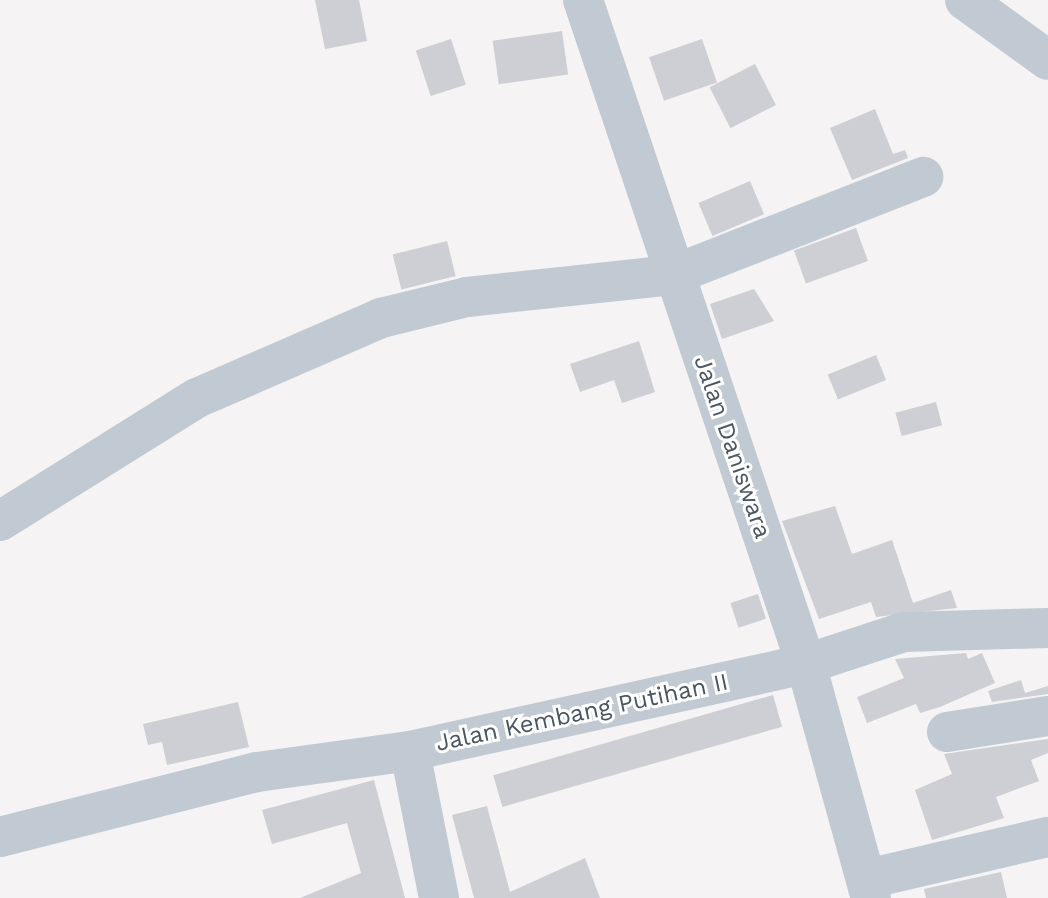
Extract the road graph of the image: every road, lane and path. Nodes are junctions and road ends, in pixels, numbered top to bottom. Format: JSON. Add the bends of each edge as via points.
{"nodes":[{"id":1,"x":583,"y":0,"type":"edge"},
{"id":2,"x":965,"y":0,"type":"edge"},
{"id":3,"x":1048,"y":60,"type":"edge"},
{"id":4,"x":923,"y":177,"type":"dead end"},
{"id":5,"x":673,"y":275,"type":"junction"},
{"id":6,"x":0,"y":521,"type":"edge"},
{"id":7,"x":1048,"y":628,"type":"edge"},
{"id":8,"x":806,"y":664,"type":"junction"},
{"id":9,"x":1048,"y":716,"type":"edge"},
{"id":10,"x":947,"y":732,"type":"dead end"},
{"id":11,"x":410,"y":751,"type":"junction"},
{"id":12,"x":0,"y":837,"type":"edge"},
{"id":13,"x":1048,"y":837,"type":"edge"},
{"id":14,"x":869,"y":888,"type":"edge"},
{"id":15,"x":439,"y":898,"type":"edge"}],
"edges":[{"from":1,"to":5,"type":"street","name":"Jalan Daniswara"},
{"from":2,"to":3,"type":"street"},
{"from":4,"to":5,"type":"street"},
{"from":5,"to":6,"type":"street","via":[[467,297],[381,318],[197,398]]},
{"from":5,"to":8,"type":"street","name":"Jalan Daniswara"},
{"from":7,"to":8,"type":"street","name":"Jalan Kembang Putihan II","via":[[904,632]]},
{"from":8,"to":11,"type":"street","name":"Jalan Kembang Putihan II"},
{"from":8,"to":14,"type":"street","name":"Jalan Daniswara"},
{"from":9,"to":10,"type":"street"},
{"from":11,"to":12,"type":"street","via":[[257,772]]},
{"from":11,"to":15,"type":"street","name":"Jalan Kembang Putihan II"},
{"from":13,"to":14,"type":"street"}]}
